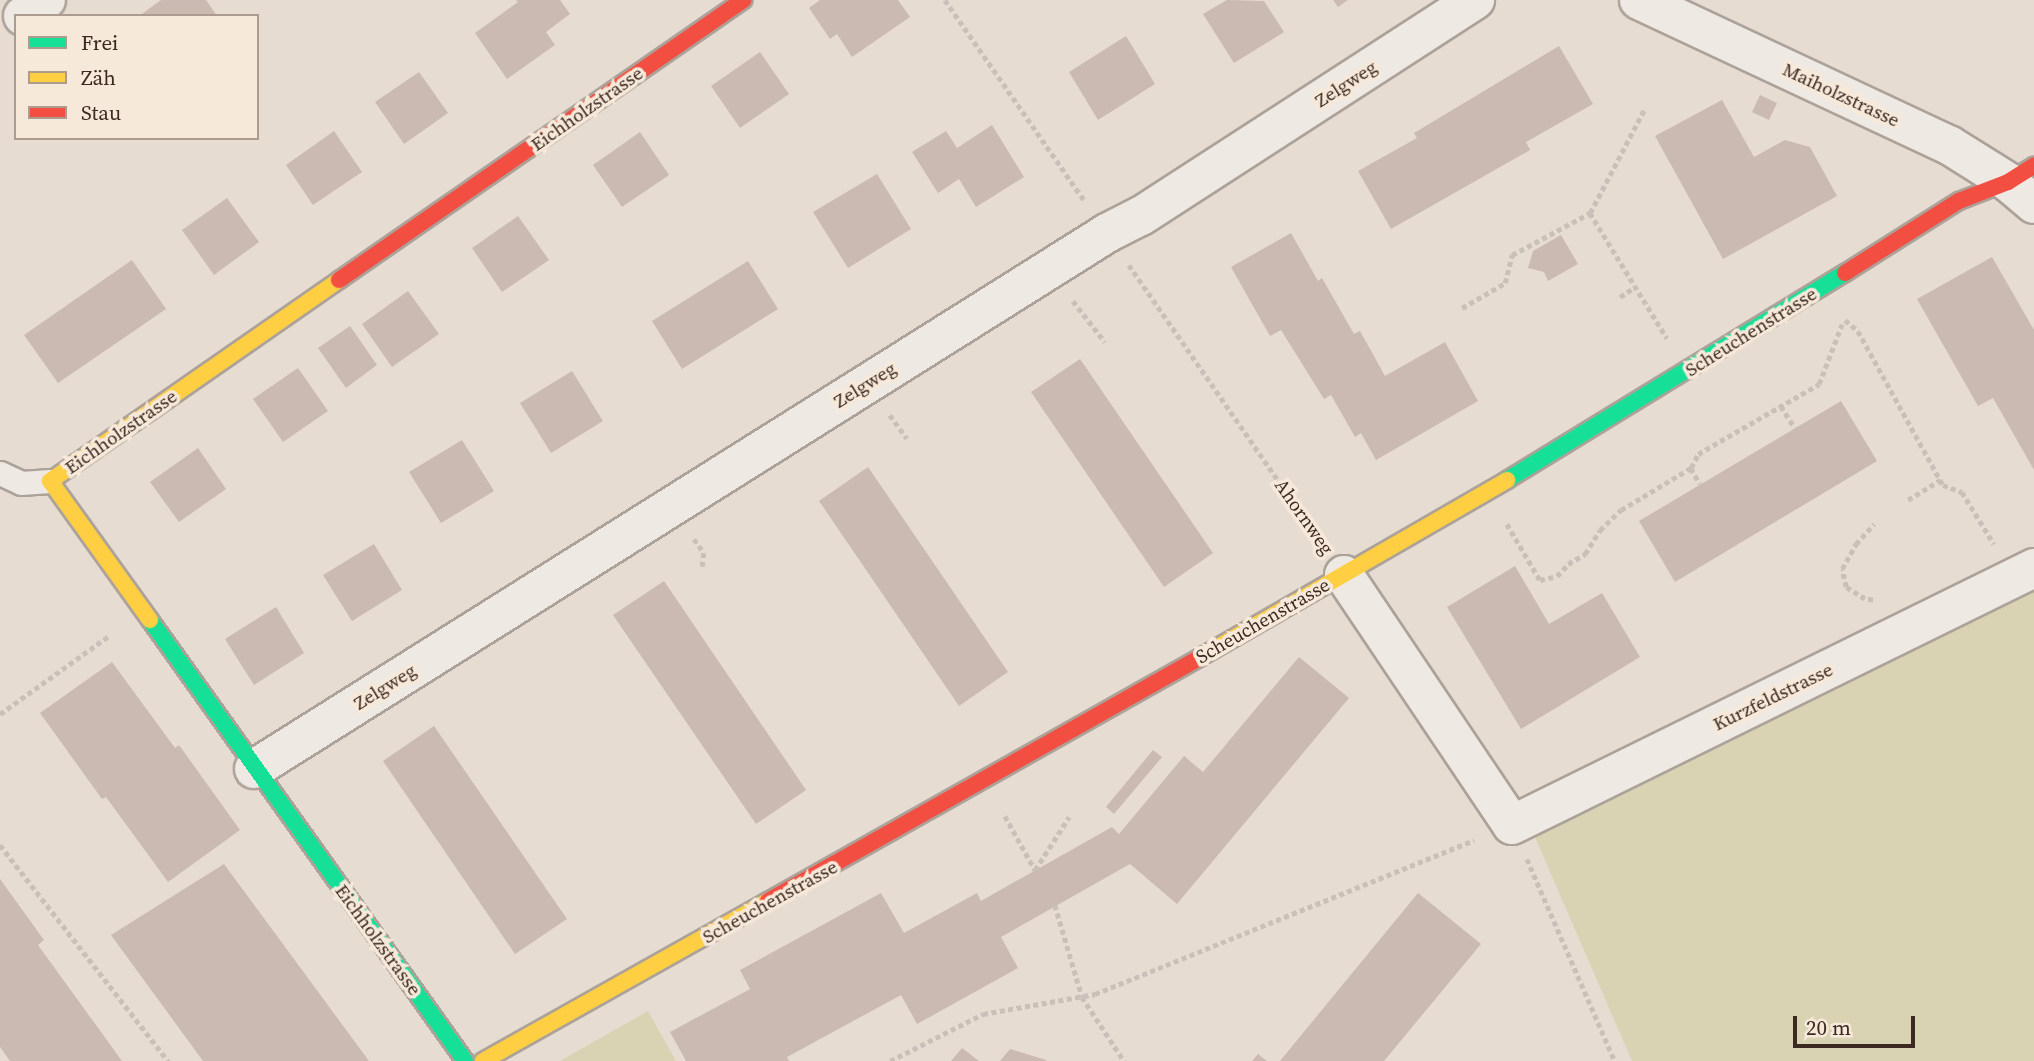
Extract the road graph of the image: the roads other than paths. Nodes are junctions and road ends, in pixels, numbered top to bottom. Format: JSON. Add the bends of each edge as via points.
{"nodes":[{"id":1,"x":46,"y":0,"type":"edge"},
{"id":2,"x":744,"y":0,"type":"edge"},
{"id":3,"x":1475,"y":0,"type":"edge"},
{"id":4,"x":1639,"y":0,"type":"edge"},
{"id":5,"x":26,"y":14,"type":"edge"},
{"id":6,"x":2025,"y":184,"type":"edge"},
{"id":7,"x":0,"y":473,"type":"edge"},
{"id":8,"x":50,"y":481,"type":"junction"},
{"id":9,"x":2034,"y":568,"type":"edge"},
{"id":10,"x":1344,"y":575,"type":"junction"},
{"id":11,"x":254,"y":769,"type":"junction"},
{"id":12,"x":1512,"y":825,"type":"joint"},
{"id":13,"x":465,"y":1061,"type":"edge"},
{"id":14,"x":483,"y":1061,"type":"edge"}],
"edges":[{"from":1,"to":5,"type":"street"},
{"from":2,"to":8,"type":"street","name":"Eichholzstrasse"},
{"from":3,"to":11,"type":"street","name":"Zelgweg","via":[[1141,216],[1107,233]]},
{"from":4,"to":6,"type":"street","name":"Maiholzstrasse"},
{"from":6,"to":10,"type":"street","name":"Scheuchenstrasse","via":[[1959,201],[1687,372]]},
{"from":7,"to":8,"type":"lane","via":[[21,483]]},
{"from":8,"to":11,"type":"street","name":"Eichholzstrasse"},
{"from":9,"to":12,"type":"street","name":"Kurzfeldstrasse"},
{"from":10,"to":12,"type":"street","name":"Ahornweg"},
{"from":10,"to":14,"type":"street","name":"Scheuchenstrasse","via":[[916,821]]},
{"from":11,"to":13,"type":"street","name":"Eichholzstrasse"}]}
